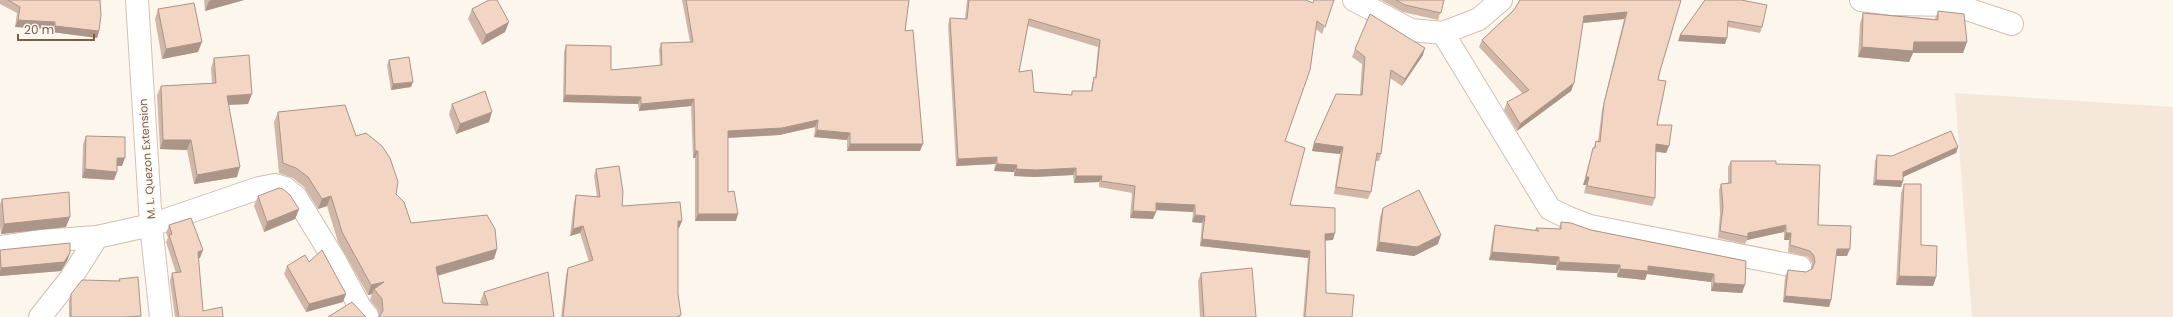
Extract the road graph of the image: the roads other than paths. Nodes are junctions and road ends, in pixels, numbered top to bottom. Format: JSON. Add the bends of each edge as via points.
{"nodes":[{"id":1,"x":137,"y":0,"type":"edge"},
{"id":2,"x":1354,"y":0,"type":"edge"},
{"id":3,"x":1501,"y":0,"type":"edge"},
{"id":4,"x":1861,"y":0,"type":"edge"},
{"id":5,"x":2012,"y":24,"type":"dead end"},
{"id":6,"x":1443,"y":33,"type":"junction"},
{"id":7,"x":151,"y":225,"type":"junction"},
{"id":8,"x":97,"y":237,"type":"junction"},
{"id":9,"x":0,"y":247,"type":"edge"},
{"id":10,"x":1800,"y":268,"type":"dead end"},
{"id":11,"x":40,"y":317,"type":"edge"},
{"id":12,"x":161,"y":317,"type":"edge"},
{"id":13,"x":368,"y":317,"type":"edge"}],
"edges":[{"from":1,"to":7,"type":"street","name":"M. L. Quezon Extension"},
{"from":2,"to":6,"type":"street","via":[[1411,30]]},
{"from":3,"to":6,"type":"street","via":[[1479,19]]},
{"from":4,"to":5,"type":"street","via":[[1893,4],[1955,5]]},
{"from":6,"to":10,"type":"street","via":[[1550,209],[1590,226]]},
{"from":7,"to":8,"type":"street"},
{"from":7,"to":12,"type":"street","name":"M. L. Quezon Extension"},
{"from":7,"to":13,"type":"street","via":[[259,188],[276,185],[285,188],[304,208]]},
{"from":8,"to":9,"type":"street"},
{"from":8,"to":11,"type":"street","via":[[71,278]]}]}
